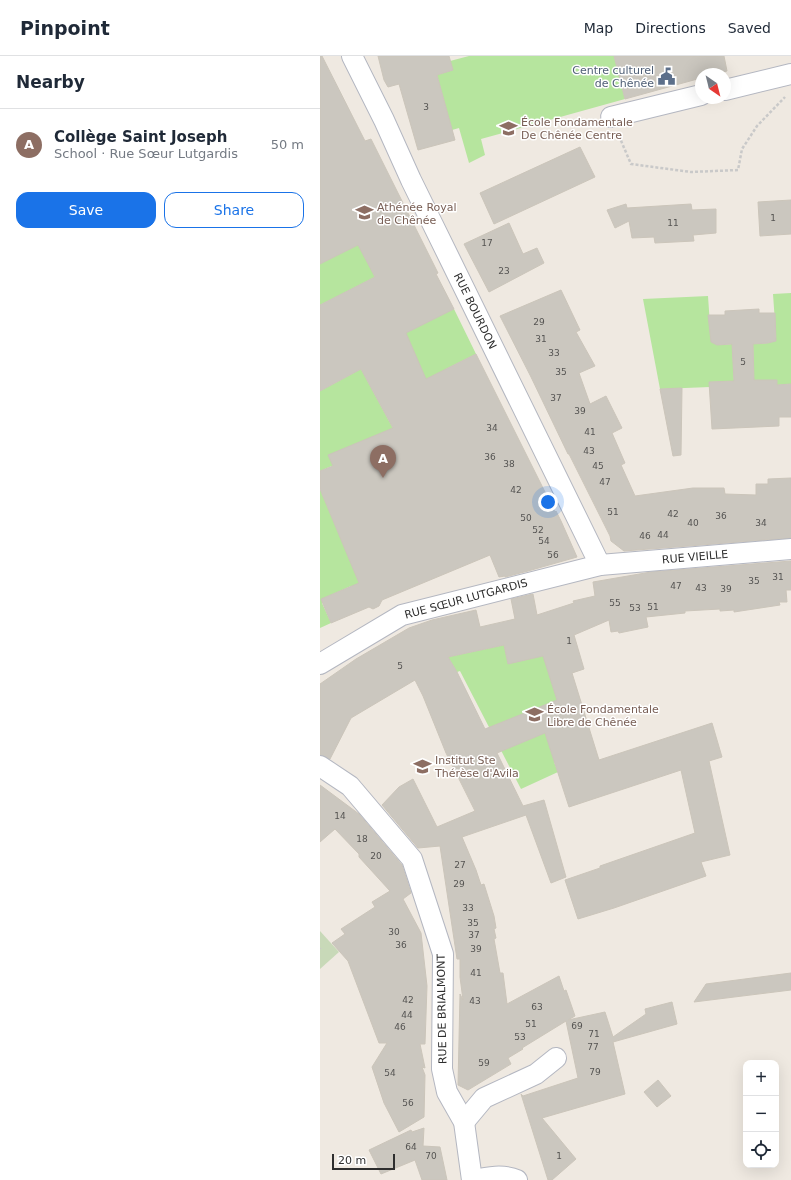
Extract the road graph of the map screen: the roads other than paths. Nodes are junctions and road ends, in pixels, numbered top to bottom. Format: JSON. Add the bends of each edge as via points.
{"nodes":[{"id":1,"x":352,"y":56,"type":"edge"},
{"id":2,"x":791,"y":74,"type":"edge"},
{"id":3,"x":731,"y":89,"type":"edge"},
{"id":4,"x":695,"y":97,"type":"edge"},
{"id":5,"x":611,"y":117,"type":"road end"},
{"id":6,"x":791,"y":550,"type":"edge"},
{"id":7,"x":600,"y":565,"type":"junction"},
{"id":8,"x":320,"y":664,"type":"edge"},
{"id":9,"x":320,"y":766,"type":"edge"},
{"id":10,"x":556,"y":1058,"type":"dead end"},
{"id":11,"x":464,"y":1122,"type":"junction"},
{"id":12,"x":472,"y":1180,"type":"edge"},
{"id":13,"x":517,"y":1180,"type":"edge"}],
"edges":[{"from":1,"to":7,"type":"street","name":"RUE BOURDON"},
{"from":2,"to":3,"type":"street"},
{"from":4,"to":5,"type":"street"},
{"from":6,"to":7,"type":"street","name":"RUE VIEILLE"},
{"from":7,"to":8,"type":"street","name":"RUE SŒUR LUTGARDIS","via":[[402,615]]},
{"from":9,"to":11,"type":"street","name":"RUE DE BRIALMONT","via":[[350,786],[412,859],[443,954],[442,1069],[447,1092]]},
{"from":10,"to":11,"type":"street","via":[[536,1074],[484,1098]]},
{"from":11,"to":12,"type":"street"},
{"from":12,"to":13,"type":"street","via":[[500,1177]]}]}
